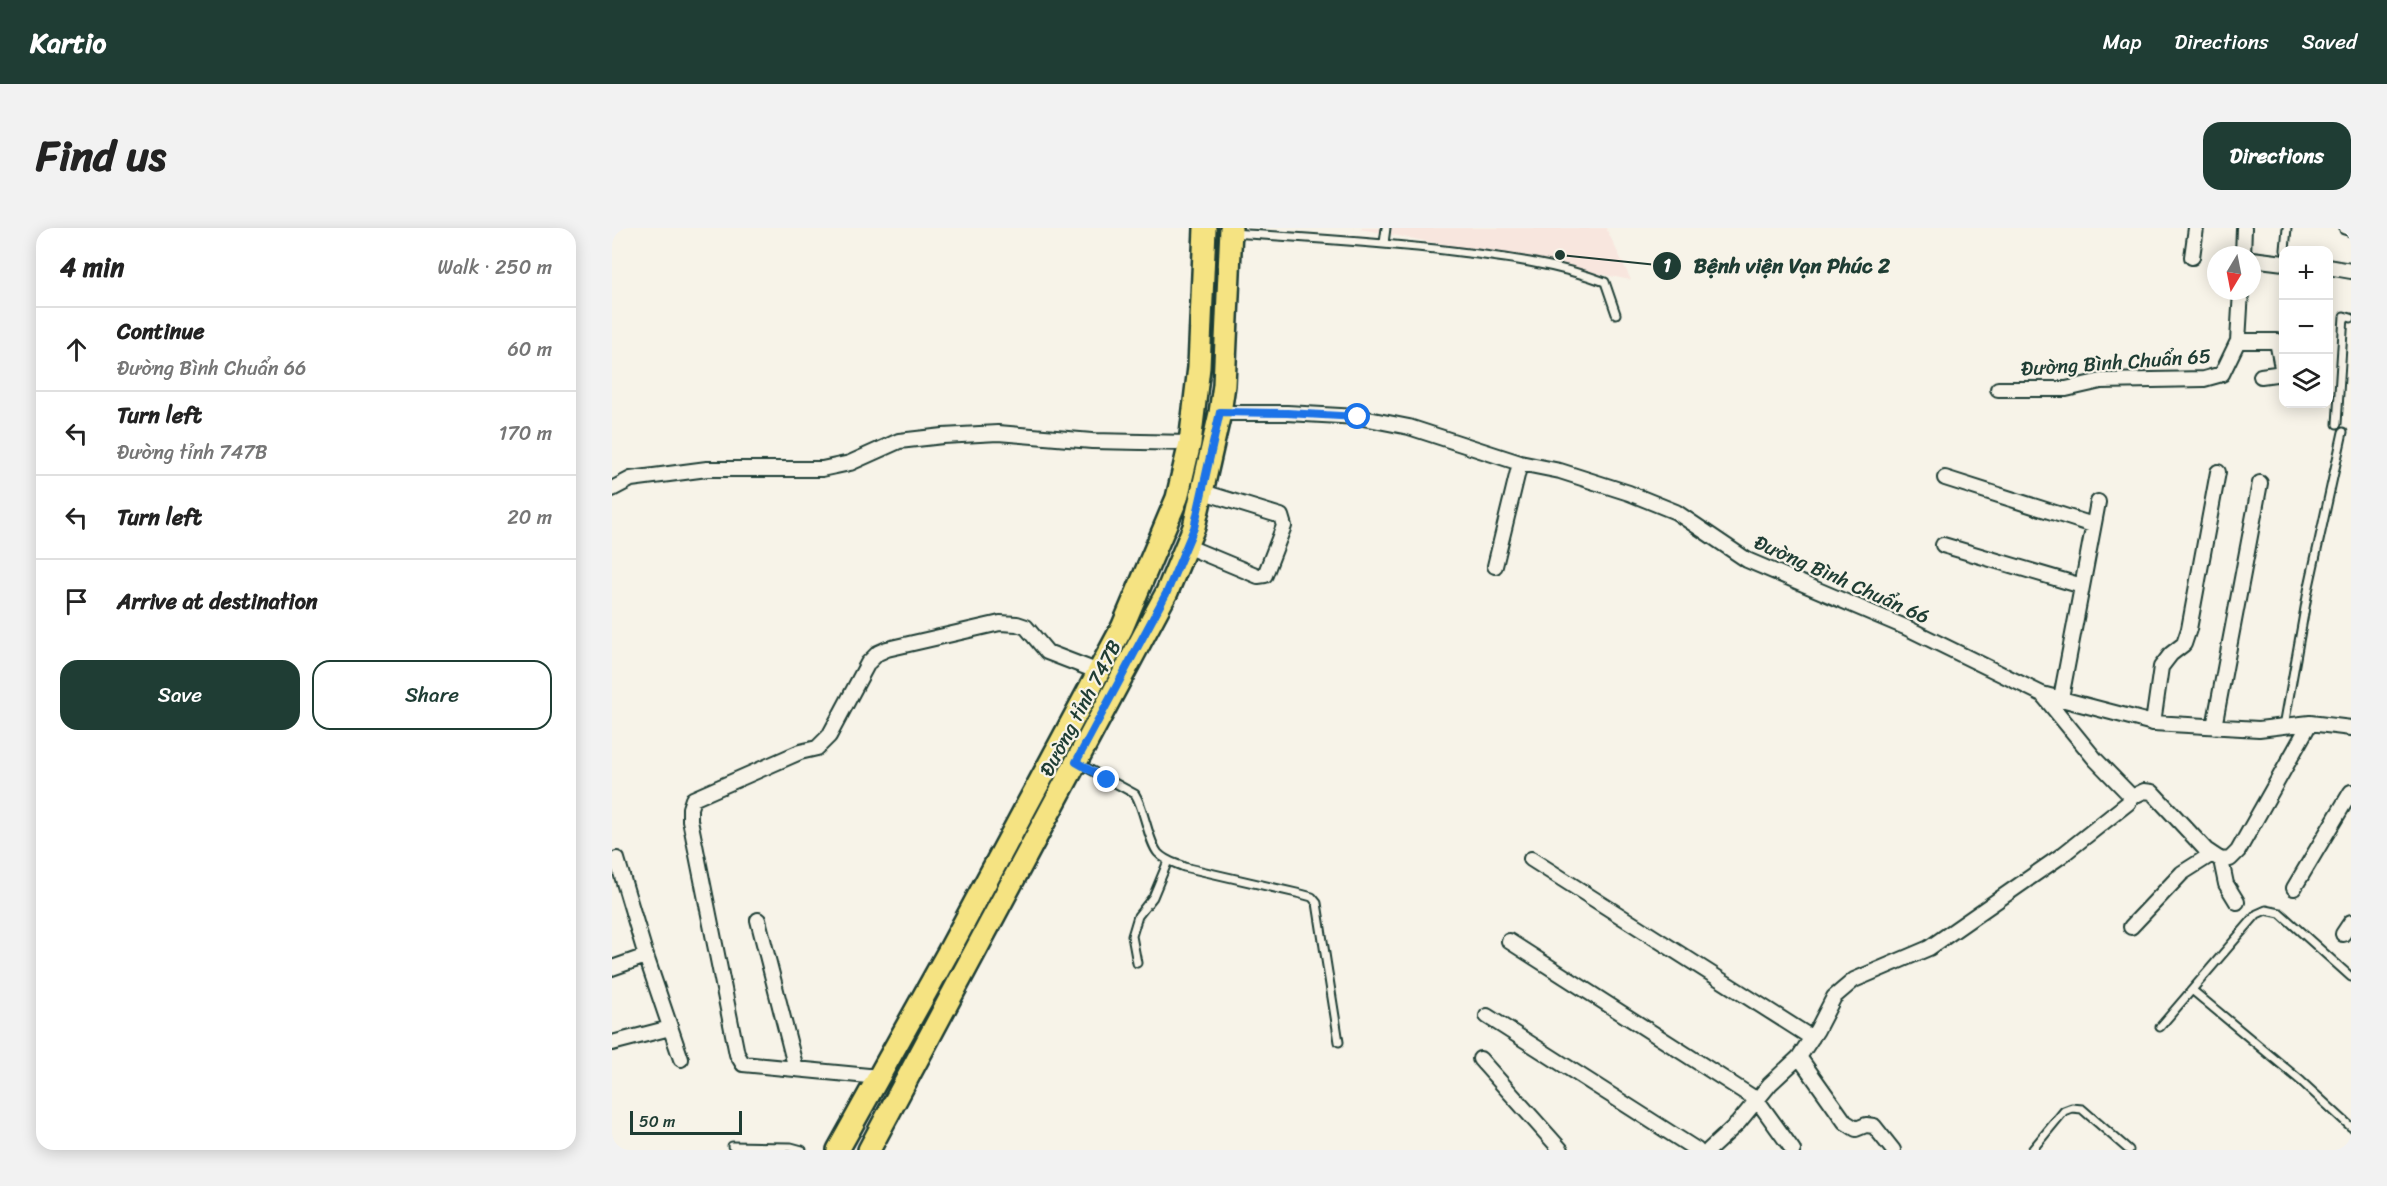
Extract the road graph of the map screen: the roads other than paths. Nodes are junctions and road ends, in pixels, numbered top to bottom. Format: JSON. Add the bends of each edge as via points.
{"nodes":[{"id":1,"x":1205,"y":228,"type":"edge"},
{"id":2,"x":1386,"y":228,"type":"edge"},
{"id":3,"x":2196,"y":228,"type":"edge"},
{"id":4,"x":2244,"y":228,"type":"edge"},
{"id":5,"x":2287,"y":228,"type":"edge"},
{"id":6,"x":1231,"y":230,"type":"edge"},
{"id":7,"x":1384,"y":243,"type":"junction"},
{"id":8,"x":2243,"y":246,"type":"edge"},
{"id":9,"x":2285,"y":246,"type":"edge"},
{"id":10,"x":2192,"y":257,"type":"dead end"},
{"id":11,"x":2261,"y":260,"type":"edge"},
{"id":12,"x":2279,"y":262,"type":"edge"},
{"id":13,"x":2333,"y":268,"type":"edge"},
{"id":14,"x":2351,"y":271,"type":"edge"},
{"id":15,"x":2240,"y":300,"type":"edge"},
{"id":16,"x":1616,"y":314,"type":"dead end"},
{"id":17,"x":2351,"y":318,"type":"edge"},
{"id":18,"x":2238,"y":341,"type":"junction"},
{"id":19,"x":2261,"y":376,"type":"dead end"},
{"id":20,"x":1998,"y":389,"type":"dead end"},
{"id":21,"x":1220,"y":412,"type":"junction"},
{"id":22,"x":2337,"y":424,"type":"dead end"},
{"id":23,"x":2343,"y":432,"type":"dead end"},
{"id":24,"x":1190,"y":443,"type":"junction"},
{"id":25,"x":1520,"y":463,"type":"junction"},
{"id":26,"x":2218,"y":472,"type":"dead end"},
{"id":27,"x":1945,"y":478,"type":"dead end"},
{"id":28,"x":2260,"y":483,"type":"dead end"},
{"id":29,"x":612,"y":489,"type":"edge"},
{"id":30,"x":1203,"y":492,"type":"junction"},
{"id":31,"x":2098,"y":501,"type":"dead end"},
{"id":32,"x":2093,"y":525,"type":"junction"},
{"id":33,"x":1943,"y":545,"type":"dead end"},
{"id":34,"x":1186,"y":546,"type":"junction"},
{"id":35,"x":1495,"y":566,"type":"dead end"},
{"id":36,"x":2082,"y":586,"type":"junction"},
{"id":37,"x":1099,"y":672,"type":"junction"},
{"id":38,"x":2042,"y":694,"type":"junction"},
{"id":39,"x":2061,"y":698,"type":"junction"},
{"id":40,"x":2152,"y":723,"type":"junction"},
{"id":41,"x":2310,"y":723,"type":"junction"},
{"id":42,"x":2284,"y":726,"type":"junction"},
{"id":43,"x":2214,"y":728,"type":"junction"},
{"id":44,"x":2351,"y":728,"type":"edge"},
{"id":45,"x":1076,"y":762,"type":"junction"},
{"id":46,"x":2351,"y":792,"type":"edge"},
{"id":47,"x":2132,"y":796,"type":"junction"},
{"id":48,"x":2216,"y":857,"type":"junction"},
{"id":49,"x":1531,"y":859,"type":"dead end"},
{"id":50,"x":612,"y":861,"type":"edge"},
{"id":51,"x":1168,"y":861,"type":"junction"},
{"id":52,"x":2294,"y":888,"type":"dead end"},
{"id":53,"x":2237,"y":902,"type":"dead end"},
{"id":54,"x":969,"y":914,"type":"junction"},
{"id":55,"x":758,"y":920,"type":"dead end"},
{"id":56,"x":2351,"y":922,"type":"edge"},
{"id":57,"x":989,"y":926,"type":"junction"},
{"id":58,"x":2131,"y":927,"type":"dead end"},
{"id":59,"x":2343,"y":934,"type":"dead end"},
{"id":60,"x":1509,"y":940,"type":"dead end"},
{"id":61,"x":646,"y":956,"type":"junction"},
{"id":62,"x":1137,"y":963,"type":"dead end"},
{"id":63,"x":612,"y":968,"type":"edge"},
{"id":64,"x":2351,"y":977,"type":"edge"},
{"id":65,"x":2192,"y":990,"type":"junction"},
{"id":66,"x":1486,"y":1016,"type":"dead end"},
{"id":67,"x":2160,"y":1027,"type":"dead end"},
{"id":68,"x":670,"y":1028,"type":"junction"},
{"id":69,"x":1812,"y":1038,"type":"junction"},
{"id":70,"x":1339,"y":1042,"type":"dead end"},
{"id":71,"x":612,"y":1043,"type":"edge"},
{"id":72,"x":1799,"y":1057,"type":"junction"},
{"id":73,"x":681,"y":1059,"type":"dead end"},
{"id":74,"x":1480,"y":1059,"type":"dead end"},
{"id":75,"x":796,"y":1069,"type":"junction"},
{"id":76,"x":879,"y":1077,"type":"junction"},
{"id":77,"x":1757,"y":1100,"type":"junction"},
{"id":78,"x":2351,"y":1127,"type":"edge"},
{"id":79,"x":732,"y":1146,"type":"dead end"},
{"id":80,"x":802,"y":1150,"type":"edge"},
{"id":81,"x":838,"y":1150,"type":"edge"},
{"id":82,"x":869,"y":1150,"type":"edge"},
{"id":83,"x":1561,"y":1150,"type":"edge"},
{"id":84,"x":1697,"y":1150,"type":"edge"},
{"id":85,"x":1709,"y":1150,"type":"edge"},
{"id":86,"x":1793,"y":1150,"type":"edge"},
{"id":87,"x":1893,"y":1150,"type":"edge"},
{"id":88,"x":2032,"y":1150,"type":"edge"},
{"id":89,"x":2129,"y":1150,"type":"edge"}],
"edges":[{"from":1,"to":24,"type":"main road","name":"Đường tỉnh 747B","via":[[1199,368]]},
{"from":2,"to":7,"type":"lane"},
{"from":3,"to":10,"type":"street"},
{"from":4,"to":8,"type":"street"},
{"from":5,"to":9,"type":"lane"},
{"from":6,"to":7,"type":"lane"},
{"from":6,"to":21,"type":"main road","name":"Đường tỉnh 747B"},
{"from":7,"to":16,"type":"lane","via":[[1505,257],[1588,275],[1605,282]]},
{"from":11,"to":12,"type":"street"},
{"from":13,"to":14,"type":"street"},
{"from":15,"to":18,"type":"street","name":"Đường Bình Chuẩn 65"},
{"from":17,"to":22,"type":"lane","via":[[2344,316]]},
{"from":18,"to":19,"type":"street","via":[[2277,341],[2283,373]]},
{"from":18,"to":20,"type":"street","name":"Đường Bình Chuẩn 65","via":[[2222,374],[2204,379],[2101,381],[2066,389]]},
{"from":21,"to":25,"type":"street","name":"Đường Bình Chuẩn 66","via":[[1358,417],[1409,427]]},
{"from":21,"to":30,"type":"main road","name":"Đường tỉnh 747B"},
{"from":23,"to":42,"type":"lane","via":[[2308,591]]},
{"from":24,"to":29,"type":"street","via":[[1092,441],[998,433],[943,436],[899,441],[849,463],[822,469],[707,469],[631,479]]},
{"from":24,"to":37,"type":"main road","name":"Đường tỉnh 747B","via":[[1177,498],[1127,619]]},
{"from":25,"to":35,"type":"street"},
{"from":25,"to":38,"type":"street","name":"Đường Bình Chuẩn 66","via":[[1560,471],[1676,512],[1746,560],[1905,627]]},
{"from":26,"to":40,"type":"street","via":[[2189,629],[2184,644],[2161,667]]},
{"from":27,"to":32,"type":"street"},
{"from":28,"to":43,"type":"street"},
{"from":30,"to":34,"type":"main road","name":"Đường tỉnh 747B"},
{"from":30,"to":34,"type":"street","via":[[1281,516],[1284,526],[1265,575],[1258,576]]},
{"from":31,"to":32,"type":"street"},
{"from":32,"to":36,"type":"street"},
{"from":33,"to":36,"type":"street"},
{"from":34,"to":45,"type":"main road","name":"Đường tỉnh 747B","via":[[1167,592]]},
{"from":36,"to":39,"type":"street"},
{"from":37,"to":54,"type":"main road","name":"Đường tỉnh 747B"},
{"from":37,"to":75,"type":"street","via":[[1047,652],[1026,627],[1017,624],[1000,623],[887,649],[868,663],[829,736],[817,748],[693,799],[690,820],[736,1054],[743,1064]]},
{"from":38,"to":39,"type":"street","name":"Đường Bình Chuẩn 66"},
{"from":38,"to":47,"type":"street","via":[[2095,759]]},
{"from":39,"to":40,"type":"street","name":"Đường Bình Chuẩn 66"},
{"from":40,"to":43,"type":"street","name":"Đường Bình Chuẩn 66"},
{"from":41,"to":42,"type":"street","name":"Đường Bình Chuẩn 66"},
{"from":41,"to":44,"type":"street","name":"Đường Bình Chuẩn 66"},
{"from":41,"to":48,"type":"street","via":[[2238,851],[2230,859]]},
{"from":42,"to":43,"type":"street","name":"Đường Bình Chuẩn 66"},
{"from":45,"to":51,"type":"lane","via":[[1135,794],[1157,852]]},
{"from":45,"to":57,"type":"main road","name":"Đường tỉnh 747B"},
{"from":46,"to":52,"type":"street"},
{"from":47,"to":48,"type":"street","via":[[2152,792]]},
{"from":47,"to":69,"type":"street","via":[[2061,856],[1929,948],[1854,980],[1834,998]]},
{"from":48,"to":53,"type":"street"},
{"from":48,"to":58,"type":"street","via":[[2182,873]]},
{"from":49,"to":69,"type":"street"},
{"from":50,"to":61,"type":"street","via":[[617,859]]},
{"from":51,"to":62,"type":"lane","via":[[1153,897],[1138,916],[1132,936]]},
{"from":51,"to":70,"type":"lane","via":[[1312,897],[1317,903]]},
{"from":54,"to":57,"type":"main road"},
{"from":54,"to":76,"type":"main road","name":"Đường tỉnh 747B"},
{"from":55,"to":75,"type":"street"},
{"from":56,"to":59,"type":"street"},
{"from":57,"to":82,"type":"main road","name":"Đường tỉnh 747B"},
{"from":60,"to":77,"type":"street"},
{"from":61,"to":63,"type":"street"},
{"from":61,"to":68,"type":"street"},
{"from":64,"to":65,"type":"lane","via":[[2280,913],[2266,910],[2257,914]]},
{"from":65,"to":67,"type":"lane"},
{"from":65,"to":78,"type":"lane"},
{"from":66,"to":84,"type":"street"},
{"from":68,"to":71,"type":"street"},
{"from":68,"to":73,"type":"street"},
{"from":69,"to":72,"type":"street"},
{"from":72,"to":77,"type":"street"},
{"from":72,"to":87,"type":"street","via":[[1845,1122],[1856,1129],[1874,1126]]},
{"from":74,"to":83,"type":"street"},
{"from":75,"to":76,"type":"street"},
{"from":76,"to":81,"type":"main road","name":"Đường tỉnh 747B"},
{"from":77,"to":85,"type":"street"},
{"from":77,"to":86,"type":"street"},
{"from":79,"to":80,"type":"lane"},
{"from":88,"to":89,"type":"lane","via":[[2064,1111],[2073,1108],[2082,1109]]}]}
